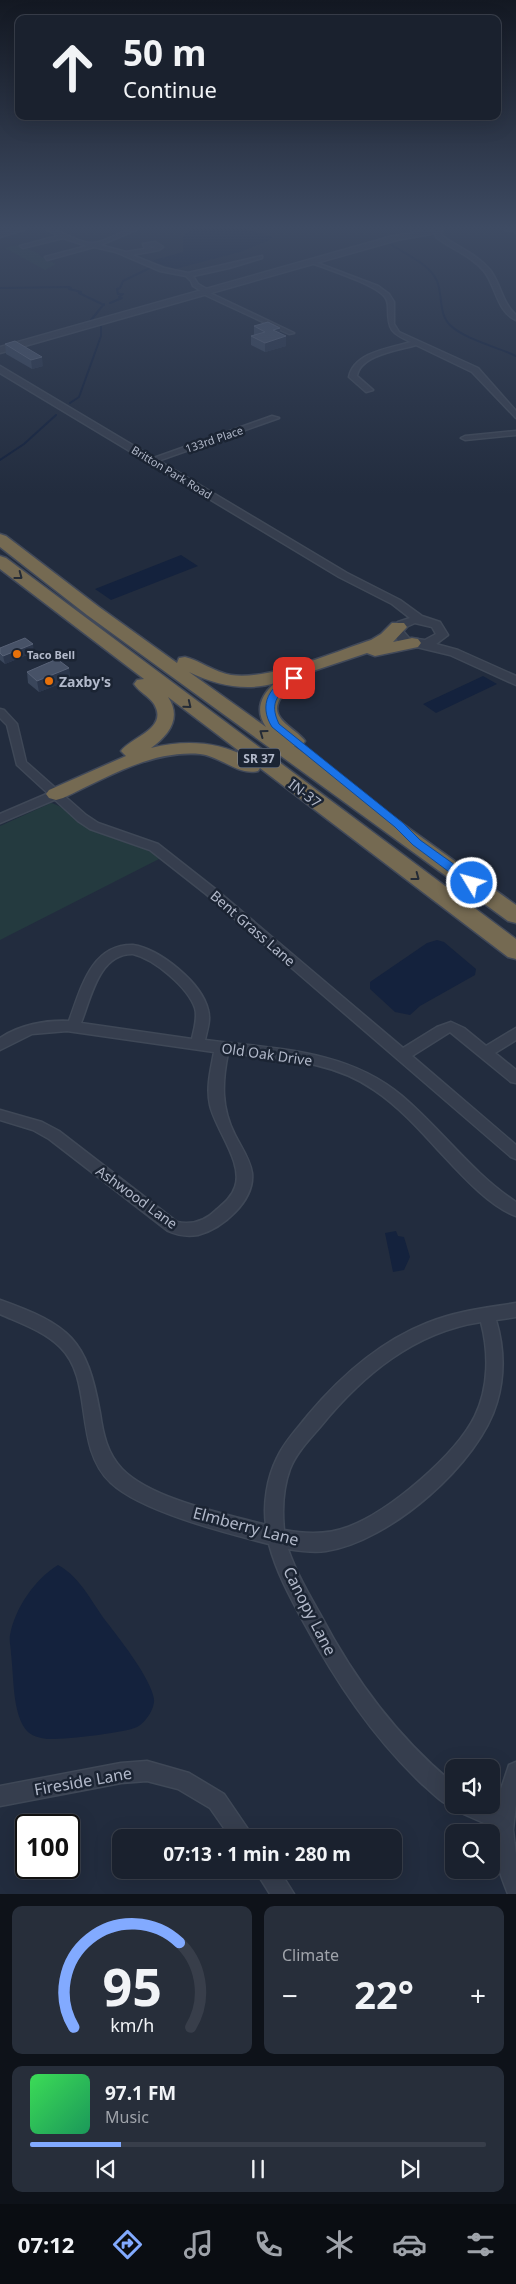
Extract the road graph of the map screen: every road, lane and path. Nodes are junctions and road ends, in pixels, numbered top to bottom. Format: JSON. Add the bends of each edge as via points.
{"nodes":[{"id":1,"x":116,"y":317,"type":"edge"},
{"id":2,"x":259,"y":317,"type":"edge"},
{"id":3,"x":392,"y":317,"type":"edge"},
{"id":4,"x":291,"y":333,"type":"dead end"},
{"id":5,"x":415,"y":343,"type":"junction"},
{"id":6,"x":0,"y":350,"type":"edge"},
{"id":7,"x":0,"y":369,"type":"edge"},
{"id":8,"x":369,"y":390,"type":"dead end"},
{"id":9,"x":516,"y":416,"type":"edge"},
{"id":10,"x":275,"y":418,"type":"dead end"},
{"id":11,"x":516,"y":433,"type":"edge"},
{"id":12,"x":465,"y":438,"type":"dead end"},
{"id":13,"x":152,"y":460,"type":"junction"},
{"id":14,"x":0,"y":540,"type":"edge"},
{"id":15,"x":22,"y":555,"type":"junction"},
{"id":16,"x":0,"y":561,"type":"edge"},
{"id":17,"x":344,"y":575,"type":"junction"},
{"id":18,"x":38,"y":590,"type":"junction"},
{"id":19,"x":430,"y":622,"type":"junction"},
{"id":20,"x":400,"y":626,"type":"junction"},
{"id":21,"x":442,"y":632,"type":"junction"},
{"id":22,"x":416,"y":644,"type":"junction"},
{"id":23,"x":516,"y":676,"type":"edge"},
{"id":24,"x":516,"y":681,"type":"edge"},
{"id":25,"x":0,"y":712,"type":"edge"},
{"id":26,"x":52,"y":791,"type":"junction"},
{"id":27,"x":0,"y":809,"type":"edge"},
{"id":28,"x":0,"y":819,"type":"edge"},
{"id":29,"x":416,"y":842,"type":"junction"},
{"id":30,"x":397,"y":863,"type":"junction"},
{"id":31,"x":516,"y":916,"type":"edge"},
{"id":32,"x":516,"y":951,"type":"edge"},
{"id":33,"x":73,"y":1027,"type":"junction"},
{"id":34,"x":516,"y":1033,"type":"edge"},
{"id":35,"x":197,"y":1044,"type":"junction"},
{"id":36,"x":0,"y":1045,"type":"edge"},
{"id":37,"x":222,"y":1047,"type":"junction"},
{"id":38,"x":486,"y":1053,"type":"junction"},
{"id":39,"x":403,"y":1055,"type":"junction"},
{"id":40,"x":516,"y":1078,"type":"edge"},
{"id":41,"x":0,"y":1115,"type":"edge"},
{"id":42,"x":516,"y":1153,"type":"edge"},
{"id":43,"x":516,"y":1210,"type":"edge"},
{"id":44,"x":0,"y":1307,"type":"edge"},
{"id":45,"x":516,"y":1310,"type":"edge"},
{"id":46,"x":488,"y":1315,"type":"junction"},
{"id":47,"x":277,"y":1537,"type":"junction"},
{"id":48,"x":516,"y":1772,"type":"edge"},
{"id":49,"x":445,"y":1790,"type":"edge"},
{"id":50,"x":0,"y":1796,"type":"edge"},
{"id":51,"x":485,"y":1814,"type":"edge"},
{"id":52,"x":503,"y":1820,"type":"junction"},
{"id":53,"x":238,"y":1829,"type":"edge"},
{"id":54,"x":272,"y":1879,"type":"edge"},
{"id":55,"x":516,"y":1887,"type":"edge"},
{"id":56,"x":283,"y":1894,"type":"edge"}],
"edges":[{"from":1,"to":6,"type":"street"},
{"from":2,"to":4,"type":"street"},
{"from":3,"to":5,"type":"street","via":[[392,328]]},
{"from":5,"to":8,"type":"street","via":[[357,365],[354,377]]},
{"from":5,"to":9,"type":"street","via":[[478,372]]},
{"from":7,"to":13,"type":"street","name":"Britton Park Road"},
{"from":10,"to":13,"type":"street","name":"133rd Place"},
{"from":11,"to":12,"type":"street"},
{"from":13,"to":17,"type":"street","name":"Britton Park Road"},
{"from":14,"to":15,"type":"highway","name":"IN-37","number":"SR 37"},
{"from":15,"to":20,"type":"highway","via":[[197,670],[225,680],[250,682],[273,679],[376,644]]},
{"from":29,"to":15,"type":"highway","name":"IN-37","number":"SR 37","one_way":true,"via":[[101,616]]},
{"from":16,"to":18,"type":"highway","name":"IN-37","number":"SR 37","one_way":true},
{"from":17,"to":19,"type":"street","name":"Britton Park Road"},
{"from":17,"to":20,"type":"street","name":"Britton Park Road","via":[[393,609],[399,616]]},
{"from":18,"to":26,"type":"highway","via":[[50,606],[160,699],[166,712],[160,730],[143,745]]},
{"from":18,"to":30,"type":"highway","name":"IN-37","number":"SR 37","one_way":true},
{"from":19,"to":20,"type":"street","via":[[415,620]]},
{"from":19,"to":21,"type":"street","name":"Britton Park Road"},
{"from":20,"to":22,"type":"street","name":"Britton Park Road","via":[[397,631],[401,638]]},
{"from":21,"to":22,"type":"street","via":[[434,642]]},
{"from":21,"to":23,"type":"street","via":[[449,641],[492,660]]},
{"from":22,"to":24,"type":"street","via":[[454,652]]},
{"from":22,"to":29,"type":"highway","via":[[384,648],[294,678],[274,695],[269,709],[276,725]]},
{"from":25,"to":26,"type":"street","name":"Bent Grass Lane","via":[[12,724],[21,763]]},
{"from":26,"to":27,"type":"street"},
{"from":26,"to":28,"type":"street"},
{"from":26,"to":30,"type":"highway","via":[[155,751],[186,747],[216,750],[239,758],[362,843]]},
{"from":26,"to":39,"type":"street","name":"Bent Grass Lane","via":[[89,824],[149,844],[162,852]]},
{"from":29,"to":31,"type":"highway","name":"IN-37","number":"SR 37"},
{"from":30,"to":32,"type":"highway","name":"IN-37","number":"SR 37","one_way":true},
{"from":33,"to":35,"type":"street","name":"Old Oak Drive"},
{"from":33,"to":35,"type":"street","via":[[101,962],[113,953],[138,950],[178,976],[198,998],[203,1021]]},
{"from":33,"to":36,"type":"street","name":"Old Oak Drive","via":[[50,1026],[28,1030]]},
{"from":34,"to":38,"type":"street"},
{"from":35,"to":37,"type":"street","name":"Old Oak Drive"},
{"from":37,"to":41,"type":"street","name":"Ashwood Lane","via":[[216,1079],[216,1103],[241,1158],[244,1182],[233,1204],[211,1224],[201,1228],[183,1230],[173,1227],[54,1135],[37,1126]]},
{"from":37,"to":43,"type":"street","name":"Old Oak Drive","via":[[296,1055],[359,1074],[395,1098],[476,1180]]},
{"from":38,"to":39,"type":"street","via":[[451,1027]]},
{"from":38,"to":40,"type":"street"},
{"from":39,"to":42,"type":"street","name":"Bent Grass Lane"},
{"from":44,"to":47,"type":"street","name":"Elmberry Lane","via":[[50,1329],[72,1347],[87,1382],[98,1447],[118,1478],[153,1499]]},
{"from":45,"to":46,"type":"street","name":"Canopy Lane"},
{"from":46,"to":47,"type":"street","name":"Canopy Lane","via":[[453,1320],[402,1342],[362,1369],[330,1400],[283,1464],[276,1488],[274,1520]]},
{"from":46,"to":47,"type":"street","name":"Elmberry Lane","via":[[496,1350],[492,1393],[479,1427],[457,1456],[392,1514],[368,1528],[322,1543]]},
{"from":47,"to":49,"type":"street","name":"Canopy Lane","via":[[290,1574],[327,1648],[364,1704],[407,1756]]},
{"from":48,"to":52,"type":"street","via":[[506,1797]]},
{"from":50,"to":53,"type":"street","name":"Fireside Lane","via":[[147,1771],[168,1775],[199,1788],[217,1801]]},
{"from":51,"to":52,"type":"street"},
{"from":52,"to":55,"type":"street","via":[[502,1848]]},
{"from":54,"to":56,"type":"street"}]}
